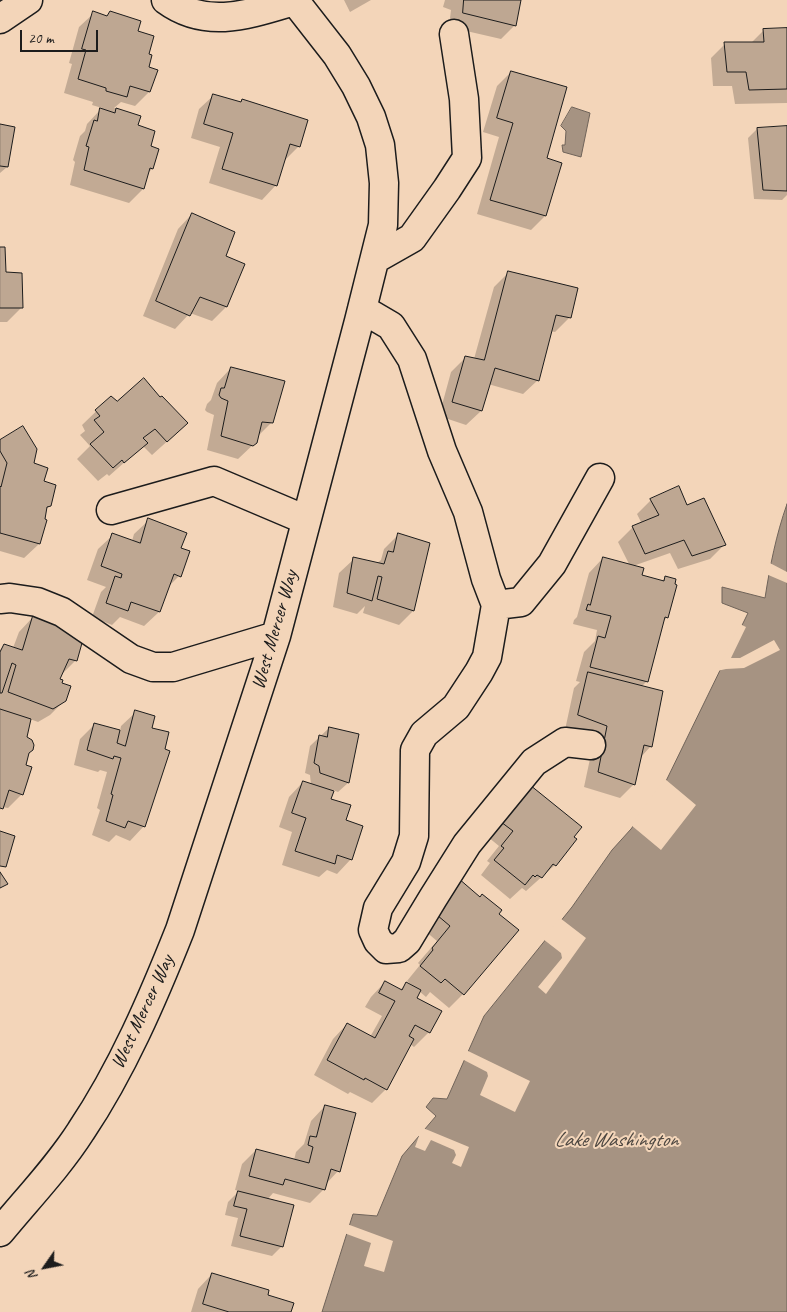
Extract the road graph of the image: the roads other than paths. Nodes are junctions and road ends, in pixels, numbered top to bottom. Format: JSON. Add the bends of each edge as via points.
{"nodes":[{"id":1,"x":28,"y":0,"type":"edge"},
{"id":2,"x":166,"y":0,"type":"edge"},
{"id":3,"x":294,"y":1,"type":"edge"},
{"id":4,"x":0,"y":19,"type":"edge"},
{"id":5,"x":454,"y":34,"type":"dead end"},
{"id":6,"x":375,"y":259,"type":"junction"},
{"id":7,"x":362,"y":309,"type":"junction"},
{"id":8,"x":600,"y":478,"type":"dead end"},
{"id":9,"x":111,"y":510,"type":"dead end"},
{"id":10,"x":306,"y":520,"type":"junction"},
{"id":11,"x":0,"y":599,"type":"edge"},
{"id":12,"x":496,"y":605,"type":"junction"},
{"id":13,"x":276,"y":636,"type":"junction"},
{"id":14,"x":591,"y":745,"type":"dead end"},
{"id":15,"x":0,"y":1232,"type":"edge"}],
"edges":[{"from":1,"to":4,"type":"street"},
{"from":2,"to":3,"type":"street","via":[[191,13],[214,18],[242,16]]},
{"from":3,"to":6,"type":"street","name":"West Mercer Way","via":[[356,86],[380,145],[384,182],[383,225]]},
{"from":5,"to":6,"type":"street","via":[[464,99],[466,158],[412,238]]},
{"from":6,"to":7,"type":"street","name":"West Mercer Way"},
{"from":7,"to":10,"type":"street","name":"West Mercer Way"},
{"from":7,"to":12,"type":"street","via":[[390,326],[412,359],[442,451],[468,512]]},
{"from":8,"to":12,"type":"street","via":[[552,564],[521,602]]},
{"from":9,"to":10,"type":"street","via":[[214,481]]},
{"from":10,"to":13,"type":"street","name":"West Mercer Way"},
{"from":11,"to":13,"type":"street","via":[[36,602],[62,612],[131,659],[153,667],[173,667]]},
{"from":12,"to":14,"type":"street","via":[[486,657],[479,672],[456,707],[424,734],[415,750],[414,836],[406,862],[378,908],[373,930],[378,941],[386,949],[398,948],[407,941],[467,844],[534,762],[565,742]]},
{"from":13,"to":15,"type":"street","name":"West Mercer Way","via":[[183,921],[162,975],[111,1083],[81,1132]]}]}
